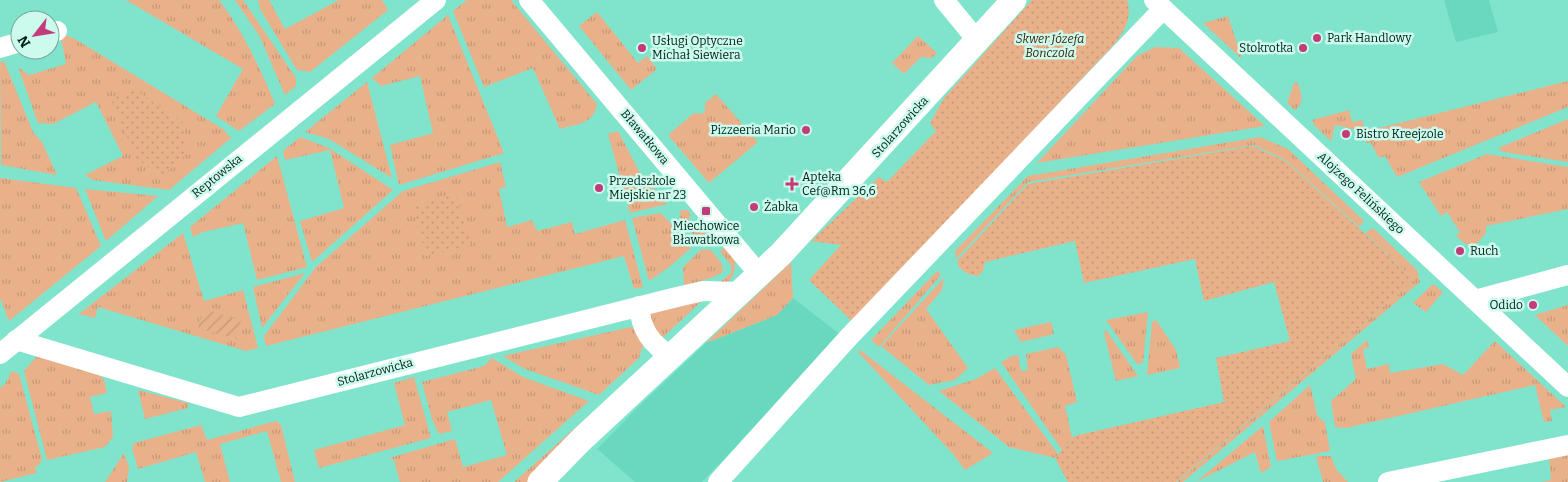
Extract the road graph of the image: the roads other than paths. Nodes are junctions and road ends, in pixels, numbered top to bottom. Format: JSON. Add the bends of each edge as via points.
{"nodes":[{"id":1,"x":436,"y":0,"type":"edge"},
{"id":2,"x":529,"y":0,"type":"edge"},
{"id":3,"x":944,"y":0,"type":"edge"},
{"id":4,"x":1014,"y":0,"type":"edge"},
{"id":5,"x":1158,"y":4,"type":"edge"},
{"id":6,"x":976,"y":40,"type":"junction"},
{"id":7,"x":759,"y":274,"type":"junction"},
{"id":8,"x":1568,"y":275,"type":"edge"},
{"id":9,"x":739,"y":292,"type":"junction"},
{"id":10,"x":1475,"y":300,"type":"junction"},
{"id":11,"x":639,"y":306,"type":"junction"},
{"id":12,"x":16,"y":340,"type":"junction"},
{"id":13,"x":0,"y":354,"type":"edge"},
{"id":14,"x":671,"y":356,"type":"junction"},
{"id":15,"x":1568,"y":388,"type":"edge"},
{"id":16,"x":1568,"y":445,"type":"edge"},
{"id":17,"x":540,"y":482,"type":"edge"},
{"id":18,"x":718,"y":482,"type":"edge"},
{"id":19,"x":1388,"y":482,"type":"edge"}],
"edges":[{"from":1,"to":12,"type":"street","name":"Reptowska"},
{"from":2,"to":7,"type":"street","name":"Bławatkowa"},
{"from":3,"to":6,"type":"street"},
{"from":4,"to":6,"type":"street","name":"Stolarzowicka"},
{"from":5,"to":10,"type":"street","name":"Alojzego Felińskiego"},
{"from":5,"to":18,"type":"street"},
{"from":6,"to":7,"type":"street","name":"Stolarzowicka","via":[[870,159]]},
{"from":7,"to":9,"type":"street","name":"Stolarzowicka"},
{"from":8,"to":10,"type":"street"},
{"from":9,"to":11,"type":"street","name":"Stolarzowicka","via":[[703,291]]},
{"from":9,"to":14,"type":"street","name":"Stolarzowicka"},
{"from":10,"to":15,"type":"street","name":"Alojzego Felińskiego"},
{"from":11,"to":12,"type":"street","name":"Stolarzowicka","via":[[239,407]]},
{"from":11,"to":14,"type":"street","via":[[640,322],[646,334],[656,347]]},
{"from":12,"to":13,"type":"street","name":"Reptowska"},
{"from":14,"to":17,"type":"street","name":"Stolarzowicka"},
{"from":16,"to":19,"type":"street"}]}
